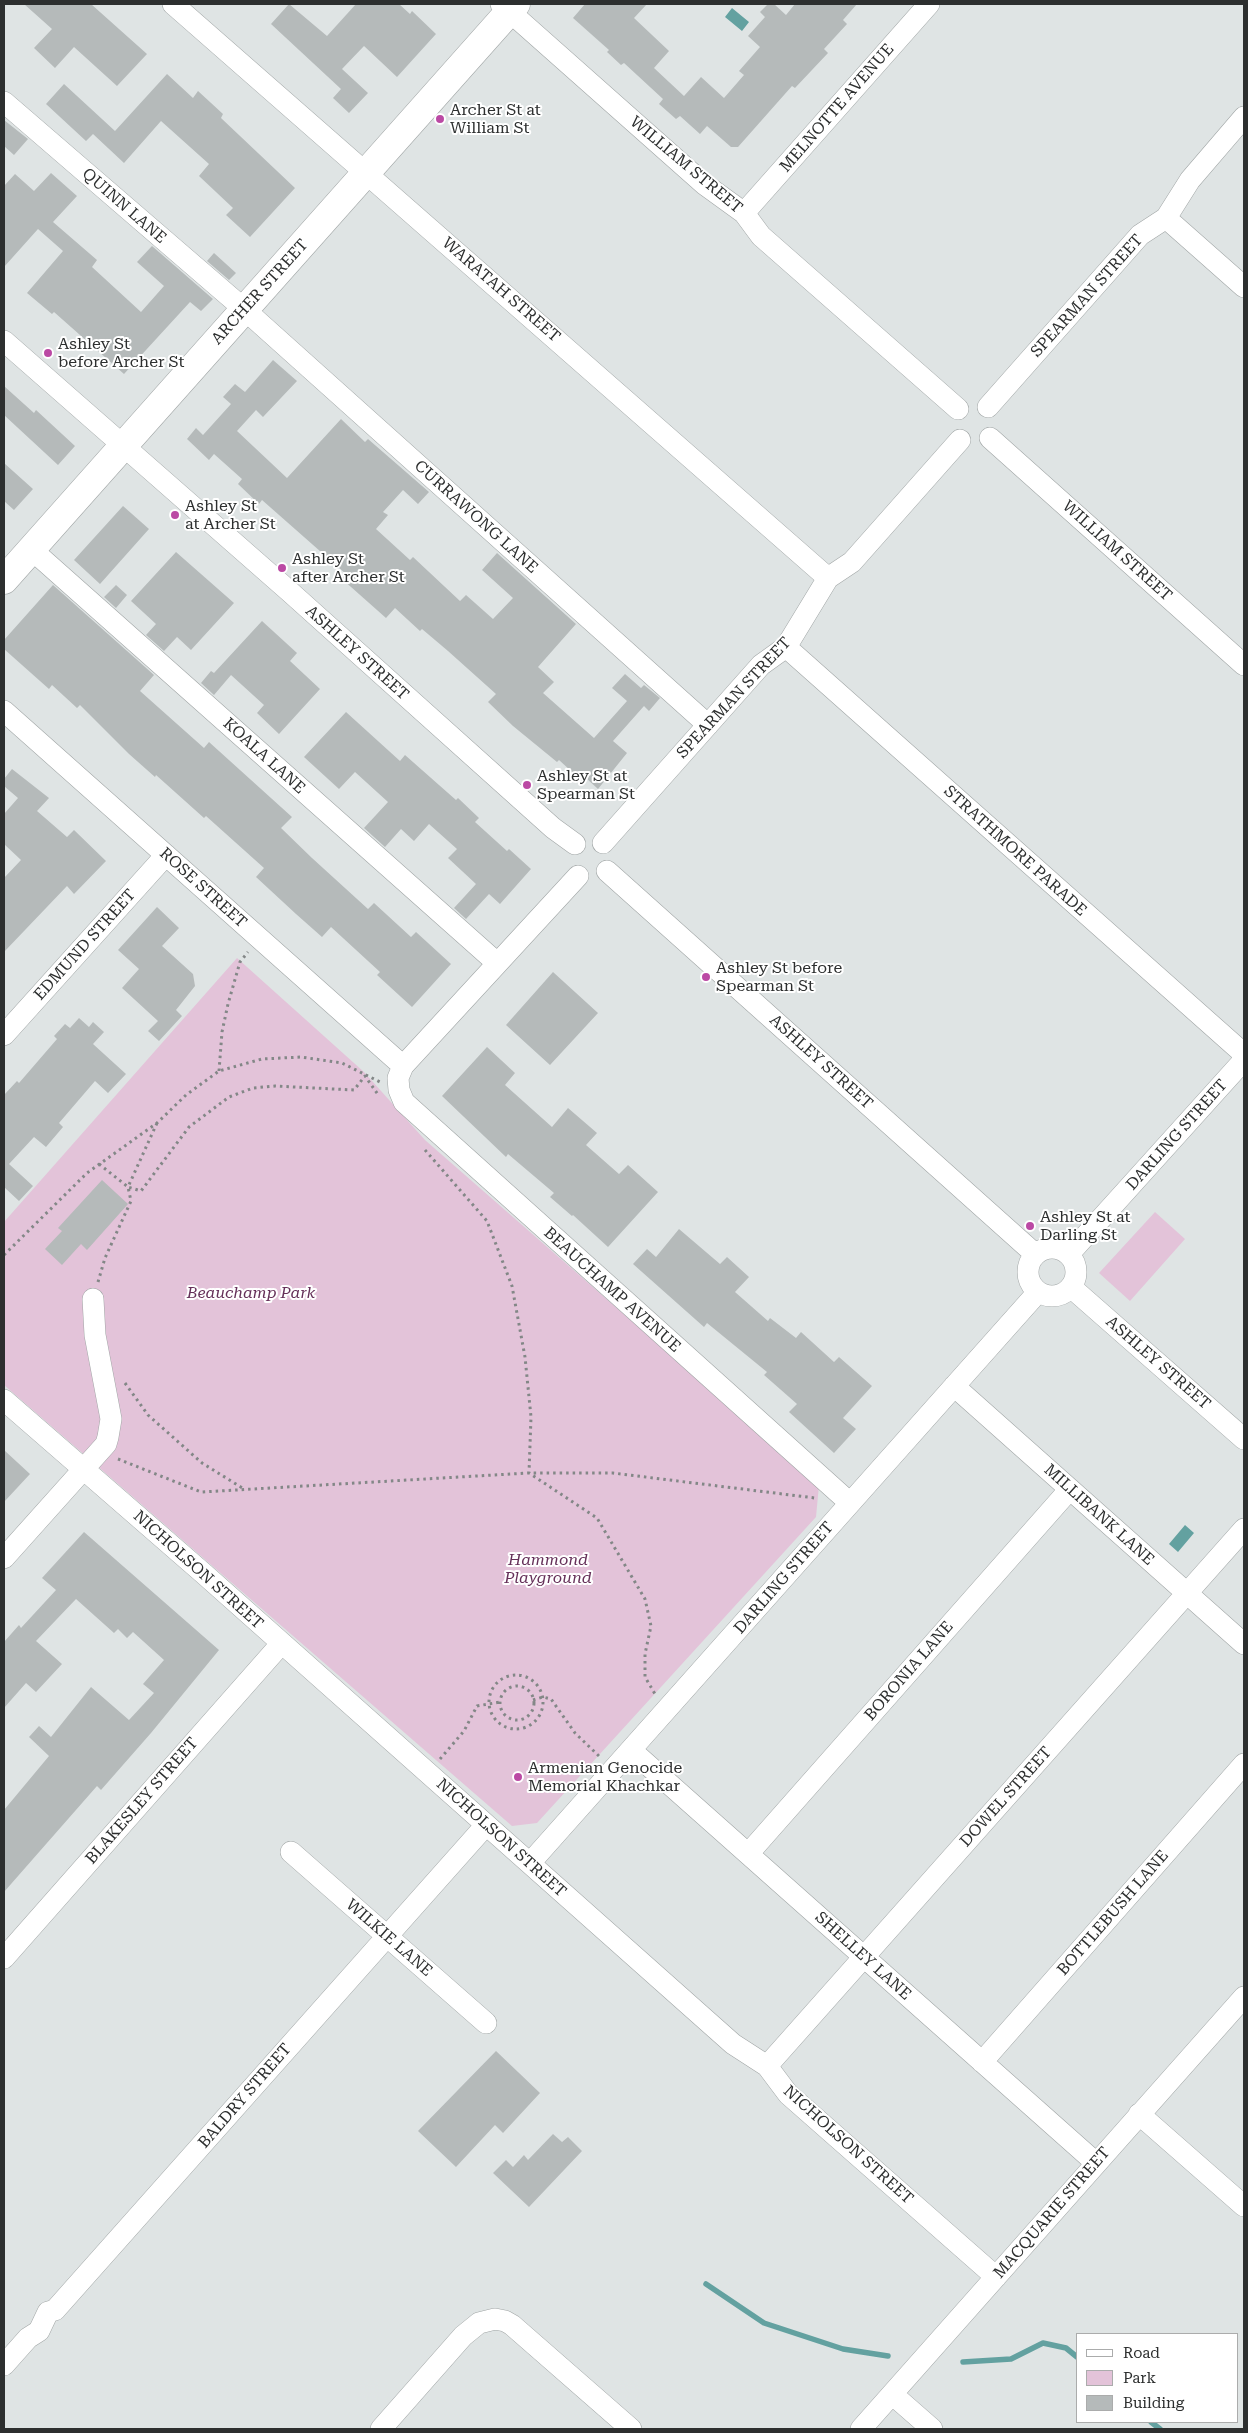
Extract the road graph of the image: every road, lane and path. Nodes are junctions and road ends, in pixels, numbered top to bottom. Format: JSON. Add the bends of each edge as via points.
{"nodes":[{"id":1,"x":173,"y":4,"type":"edge"},
{"id":2,"x":929,"y":4,"type":"edge"},
{"id":3,"x":509,"y":6,"type":"edge"},
{"id":4,"x":4,"y":102,"type":"edge"},
{"id":5,"x":1244,"y":117,"type":"edge"},
{"id":6,"x":366,"y":172,"type":"junction"},
{"id":7,"x":744,"y":213,"type":"junction"},
{"id":8,"x":1166,"y":218,"type":"junction"},
{"id":9,"x":1244,"y":287,"type":"edge"},
{"id":10,"x":244,"y":309,"type":"junction"},
{"id":11,"x":4,"y":341,"type":"edge"},
{"id":12,"x":988,"y":407,"type":"junction"},
{"id":13,"x":958,"y":410,"type":"junction"},
{"id":14,"x":990,"y":438,"type":"junction"},
{"id":15,"x":960,"y":440,"type":"junction"},
{"id":16,"x":124,"y":445,"type":"junction"},
{"id":17,"x":13,"y":563,"type":"edge"},
{"id":18,"x":828,"y":578,"type":"junction"},
{"id":19,"x":786,"y":648,"type":"junction"},
{"id":20,"x":1244,"y":665,"type":"edge"},
{"id":21,"x":4,"y":711,"type":"edge"},
{"id":22,"x":708,"y":725,"type":"junction"},
{"id":23,"x":604,"y":843,"type":"junction"},
{"id":24,"x":575,"y":844,"type":"junction"},
{"id":25,"x":166,"y":855,"type":"junction"},
{"id":26,"x":607,"y":871,"type":"junction"},
{"id":27,"x":578,"y":876,"type":"junction"},
{"id":28,"x":259,"y":938,"type":"junction"},
{"id":29,"x":497,"y":963,"type":"junction"},
{"id":30,"x":4,"y":1035,"type":"edge"},
{"id":31,"x":1244,"y":1054,"type":"edge"},
{"id":32,"x":1244,"y":1060,"type":"edge"},
{"id":33,"x":403,"y":1066,"type":"junction"},
{"id":34,"x":219,"y":1071,"type":"junction"},
{"id":35,"x":364,"y":1076,"type":"junction"},
{"id":36,"x":390,"y":1094,"type":"junction"},
{"id":37,"x":156,"y":1122,"type":"junction"},
{"id":38,"x":424,"y":1149,"type":"dead end"},
{"id":39,"x":99,"y":1164,"type":"junction"},
{"id":40,"x":128,"y":1186,"type":"junction"},
{"id":41,"x":1035,"y":1254,"type":"junction"},
{"id":42,"x":1069,"y":1254,"type":"junction"},
{"id":43,"x":4,"y":1256,"type":"edge"},
{"id":44,"x":1072,"y":1288,"type":"junction"},
{"id":45,"x":1038,"y":1292,"type":"junction"},
{"id":46,"x":93,"y":1299,"type":"joint"},
{"id":47,"x":101,"y":1366,"type":"junction"},
{"id":48,"x":954,"y":1386,"type":"junction"},
{"id":49,"x":4,"y":1400,"type":"edge"},
{"id":50,"x":1244,"y":1439,"type":"edge"},
{"id":51,"x":98,"y":1451,"type":"junction"},
{"id":52,"x":82,"y":1469,"type":"junction"},
{"id":53,"x":529,"y":1472,"type":"junction"},
{"id":54,"x":1070,"y":1489,"type":"junction"},
{"id":55,"x":245,"y":1490,"type":"junction"},
{"id":56,"x":850,"y":1503,"type":"junction"},
{"id":57,"x":1244,"y":1529,"type":"edge"},
{"id":58,"x":4,"y":1558,"type":"edge"},
{"id":59,"x":1187,"y":1594,"type":"junction"},
{"id":60,"x":281,"y":1644,"type":"junction"},
{"id":61,"x":1244,"y":1644,"type":"edge"},
{"id":62,"x":543,"y":1697,"type":"junction"},
{"id":63,"x":533,"y":1700,"type":"junction"},
{"id":64,"x":500,"y":1702,"type":"junction"},
{"id":65,"x":489,"y":1704,"type":"junction"},
{"id":66,"x":664,"y":1712,"type":"junction"},
{"id":67,"x":631,"y":1750,"type":"junction"},
{"id":68,"x":1244,"y":1764,"type":"edge"},
{"id":69,"x":614,"y":1769,"type":"junction"},
{"id":70,"x":428,"y":1773,"type":"junction"},
{"id":71,"x":486,"y":1825,"type":"junction"},
{"id":72,"x":291,"y":1852,"type":"dead end"},
{"id":73,"x":748,"y":1854,"type":"junction"},
{"id":74,"x":530,"y":1863,"type":"junction"},
{"id":75,"x":388,"y":1937,"type":"junction"},
{"id":76,"x":864,"y":1957,"type":"junction"},
{"id":77,"x":4,"y":1958,"type":"edge"},
{"id":78,"x":1244,"y":1997,"type":"edge"},
{"id":79,"x":486,"y":2023,"type":"dead end"},
{"id":80,"x":982,"y":2062,"type":"junction"},
{"id":81,"x":767,"y":2066,"type":"junction"},
{"id":82,"x":1139,"y":2114,"type":"junction"},
{"id":83,"x":1096,"y":2163,"type":"junction"},
{"id":84,"x":1244,"y":2206,"type":"edge"},
{"id":85,"x":996,"y":2277,"type":"junction"},
{"id":86,"x":4,"y":2365,"type":"edge"},
{"id":87,"x":892,"y":2394,"type":"junction"},
{"id":88,"x":381,"y":2429,"type":"edge"},
{"id":89,"x":630,"y":2429,"type":"edge"},
{"id":90,"x":861,"y":2429,"type":"edge"},
{"id":91,"x":932,"y":2429,"type":"edge"}],
"edges":[{"from":1,"to":6,"type":"street","name":"WARATAH STREET"},
{"from":2,"to":7,"type":"street","name":"MELNOTTE AVENUE"},
{"from":3,"to":6,"type":"main road","name":"ARCHER STREET"},
{"from":3,"to":7,"type":"street","name":"WILLIAM STREET","via":[[704,184]]},
{"from":4,"to":10,"type":"street","name":"QUINN LANE"},
{"from":5,"to":8,"type":"street","name":"SPEARMAN STREET","via":[[1190,180]]},
{"from":6,"to":10,"type":"main road","name":"ARCHER STREET"},
{"from":6,"to":18,"type":"street","name":"WARATAH STREET"},
{"from":7,"to":13,"type":"street","name":"WILLIAM STREET","via":[[762,236]]},
{"from":8,"to":9,"type":"street"},
{"from":8,"to":12,"type":"street","name":"SPEARMAN STREET","via":[[1140,235]]},
{"from":10,"to":16,"type":"main road","name":"ARCHER STREET"},
{"from":10,"to":22,"type":"street","name":"CURRAWONG LANE"},
{"from":11,"to":16,"type":"street","name":"ASHLEY STREET"},
{"from":12,"to":13,"type":"street","via":[[976,402],[963,405]]},
{"from":12,"to":14,"type":"street","via":[[995,422]]},
{"from":13,"to":15,"type":"street","via":[[953,425]]},
{"from":14,"to":15,"type":"street","via":[[975,445]]},
{"from":14,"to":20,"type":"street","name":"WILLIAM STREET"},
{"from":15,"to":18,"type":"street","name":"SPEARMAN STREET","via":[[852,562]]},
{"from":16,"to":17,"type":"main road","name":"ARCHER STREET"},
{"from":16,"to":24,"type":"street","name":"ASHLEY STREET","via":[[552,828]]},
{"from":17,"to":29,"type":"street","name":"KOALA LANE"},
{"from":18,"to":19,"type":"street","name":"SPEARMAN STREET"},
{"from":19,"to":22,"type":"street","name":"SPEARMAN STREET","via":[[761,665]]},
{"from":19,"to":31,"type":"street","name":"STRATHMORE PARADE"},
{"from":21,"to":25,"type":"street","name":"ROSE STREET"},
{"from":22,"to":23,"type":"street","name":"SPEARMAN STREET"},
{"from":23,"to":24,"type":"street","via":[[590,838]]},
{"from":23,"to":26,"type":"street","via":[[610,854]]},
{"from":24,"to":27,"type":"street","via":[[569,861]]},
{"from":25,"to":28,"type":"street","name":"ROSE STREET"},
{"from":25,"to":30,"type":"street","name":"EDMUND STREET"},
{"from":26,"to":27,"type":"street","via":[[593,879]]},
{"from":26,"to":41,"type":"street","name":"ASHLEY STREET"},
{"from":27,"to":29,"type":"street"},
{"from":28,"to":33,"type":"street","name":"ROSE STREET"},
{"from":28,"to":34,"type":"path","via":[[240,962],[222,1032]]},
{"from":29,"to":33,"type":"street"},
{"from":32,"to":42,"type":"street","name":"DARLING STREET"},
{"from":33,"to":36,"type":"street"},
{"from":34,"to":35,"type":"path","via":[[262,1059],[301,1057],[342,1063]]},
{"from":34,"to":37,"type":"path","via":[[186,1094]]},
{"from":35,"to":36,"type":"path"},
{"from":35,"to":36,"type":"path"},
{"from":35,"to":40,"type":"path","via":[[354,1090],[276,1086],[253,1088],[229,1097],[189,1127],[141,1191]]},
{"from":36,"to":56,"type":"street","name":"BEAUCHAMP AVENUE","via":[[404,1102]]},
{"from":37,"to":39,"type":"path"},
{"from":37,"to":40,"type":"path"},
{"from":38,"to":53,"type":"path","via":[[487,1221],[512,1286],[525,1357],[531,1417]]},
{"from":39,"to":40,"type":"path"},
{"from":39,"to":43,"type":"path","via":[[87,1172]]},
{"from":40,"to":46,"type":"path","via":[[131,1200],[105,1258]]},
{"from":41,"to":42,"type":"street","via":[[1052,1248]]},
{"from":41,"to":45,"type":"street","via":[[1028,1273],[1032,1287]]},
{"from":42,"to":44,"type":"street","via":[[1077,1274]]},
{"from":44,"to":45,"type":"street","via":[[1059,1296]]},
{"from":44,"to":50,"type":"street","name":"ASHLEY STREET"},
{"from":45,"to":48,"type":"street","name":"DARLING STREET"},
{"from":46,"to":47,"type":"street"},
{"from":47,"to":51,"type":"street","via":[[111,1419],[108,1437]]},
{"from":47,"to":55,"type":"path","via":[[120,1376],[148,1414],[202,1463]]},
{"from":48,"to":54,"type":"street","name":"MILLIBANK LANE"},
{"from":48,"to":56,"type":"street","name":"DARLING STREET"},
{"from":49,"to":52,"type":"street","name":"NICHOLSON STREET"},
{"from":51,"to":52,"type":"street"},
{"from":51,"to":55,"type":"path","via":[[201,1492]]},
{"from":52,"to":58,"type":"street"},
{"from":52,"to":60,"type":"street","name":"NICHOLSON STREET"},
{"from":53,"to":55,"type":"path"},
{"from":53,"to":56,"type":"path","via":[[613,1472]]},
{"from":53,"to":66,"type":"path","via":[[598,1518],[645,1599],[651,1626],[645,1654],[645,1677]]},
{"from":54,"to":59,"type":"street","name":"MILLIBANK LANE"},
{"from":54,"to":73,"type":"street","name":"BORONIA LANE"},
{"from":56,"to":66,"type":"street","name":"DARLING STREET"},
{"from":57,"to":59,"type":"street","name":"DOWEL STREET"},
{"from":59,"to":61,"type":"street","name":"MILLIBANK LANE"},
{"from":59,"to":76,"type":"street","name":"DOWEL STREET"},
{"from":60,"to":70,"type":"street","name":"NICHOLSON STREET"},
{"from":60,"to":77,"type":"street","name":"BLAKESLEY STREET"},
{"from":62,"to":63,"type":"path"},
{"from":62,"to":65,"type":"path","via":[[528,1677],[510,1675],[496,1684]]},
{"from":62,"to":65,"type":"path","via":[[540,1715],[534,1722],[517,1729],[508,1728],[493,1717]]},
{"from":62,"to":69,"type":"path","via":[[551,1699],[575,1733]]},
{"from":63,"to":64,"type":"path","via":[[529,1691],[514,1686],[504,1691]]},
{"from":63,"to":64,"type":"path","via":[[527,1716],[516,1720],[506,1715]]},
{"from":64,"to":65,"type":"path"},
{"from":65,"to":70,"type":"path","via":[[477,1706],[464,1731]]},
{"from":66,"to":67,"type":"street","name":"DARLING STREET"},
{"from":67,"to":69,"type":"street","name":"DARLING STREET"},
{"from":67,"to":73,"type":"street","name":"SHELLEY LANE"},
{"from":68,"to":80,"type":"street","name":"BOTTLEBUSH LANE"},
{"from":69,"to":74,"type":"street","name":"DARLING STREET"},
{"from":70,"to":71,"type":"street","name":"NICHOLSON STREET"},
{"from":71,"to":74,"type":"street","name":"NICHOLSON STREET"},
{"from":71,"to":75,"type":"street","name":"BALDRY STREET"},
{"from":72,"to":75,"type":"street","name":"WILKIE LANE"},
{"from":73,"to":76,"type":"street","name":"SHELLEY LANE"},
{"from":74,"to":81,"type":"street","name":"NICHOLSON STREET","via":[[733,2044]]},
{"from":75,"to":79,"type":"street","name":"WILKIE LANE"},
{"from":75,"to":86,"type":"street","name":"BALDRY STREET","via":[[55,2310],[48,2312],[39,2331],[28,2338]]},
{"from":76,"to":80,"type":"street","name":"SHELLEY LANE"},
{"from":76,"to":81,"type":"street","name":"DOWEL STREET"},
{"from":78,"to":82,"type":"street","name":"MACQUARIE STREET"},
{"from":80,"to":83,"type":"street","name":"SHELLEY LANE"},
{"from":81,"to":85,"type":"street","name":"NICHOLSON STREET","via":[[788,2094]]},
{"from":82,"to":83,"type":"street","name":"MACQUARIE STREET"},
{"from":82,"to":84,"type":"street"},
{"from":83,"to":85,"type":"street","name":"MACQUARIE STREET"},
{"from":85,"to":87,"type":"street","name":"MACQUARIE STREET"},
{"from":87,"to":90,"type":"street","name":"MACQUARIE STREET"},
{"from":87,"to":91,"type":"street"},
{"from":88,"to":89,"type":"street","via":[[463,2336],[479,2323],[495,2319],[512,2325]]}]}
